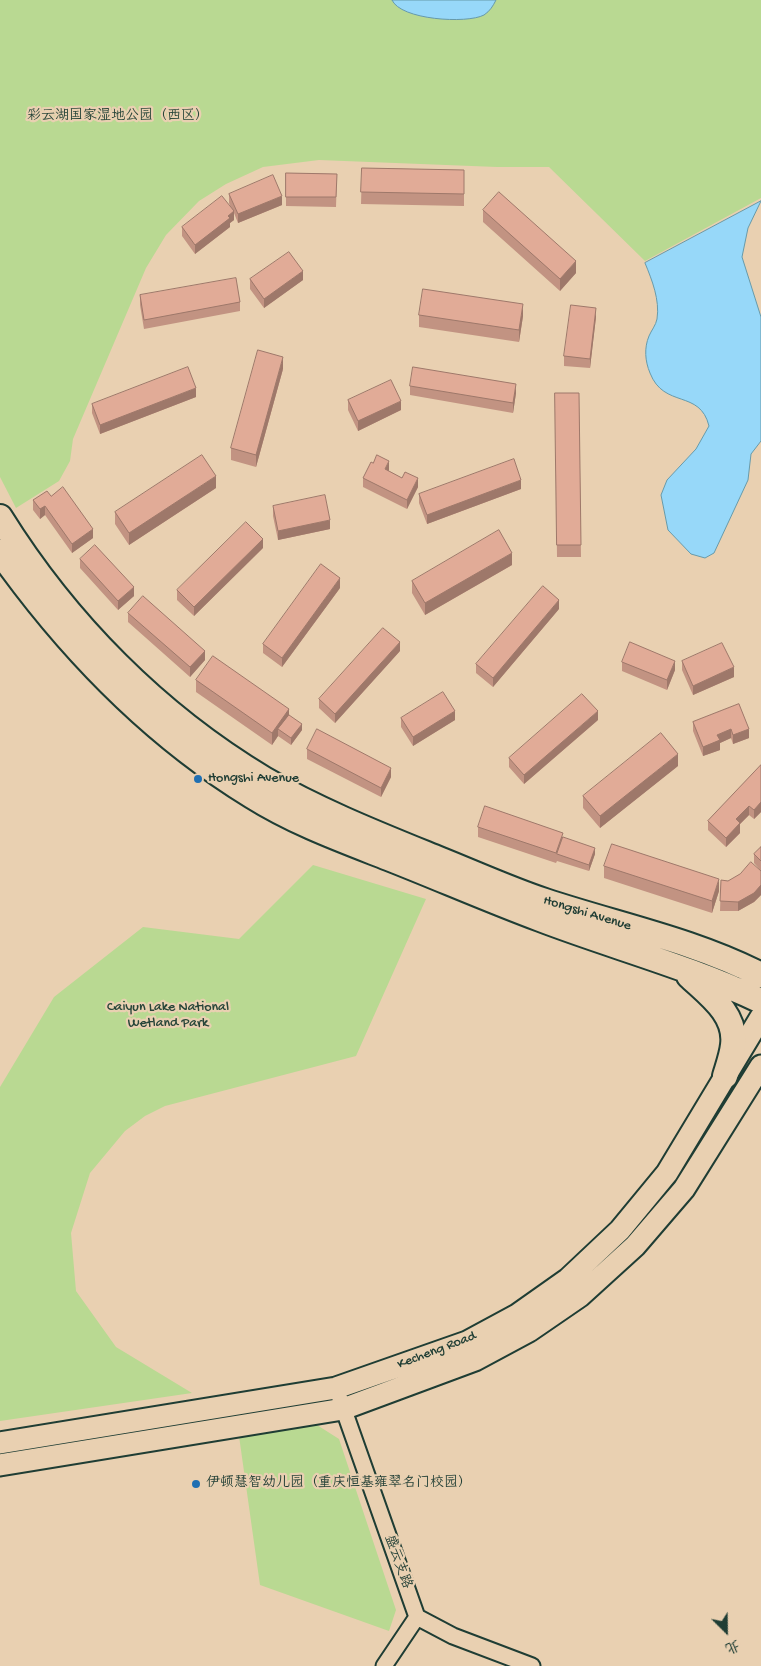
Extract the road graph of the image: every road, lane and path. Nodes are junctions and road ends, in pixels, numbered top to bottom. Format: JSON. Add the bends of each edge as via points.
{"nodes":[{"id":1,"x":0,"y":517,"type":"edge"},
{"id":2,"x":0,"y":552,"type":"edge"},
{"id":3,"x":680,"y":968,"type":"junction"},
{"id":4,"x":761,"y":975,"type":"edge"},
{"id":5,"x":761,"y":1001,"type":"edge"},
{"id":6,"x":761,"y":1017,"type":"edge"},
{"id":7,"x":761,"y":1066,"type":"edge"},
{"id":8,"x":725,"y":1076,"type":"junction"},
{"id":9,"x":336,"y":1388,"type":"junction"},
{"id":10,"x":343,"y":1409,"type":"junction"},
{"id":11,"x":0,"y":1443,"type":"edge"},
{"id":12,"x":0,"y":1465,"type":"edge"},
{"id":13,"x":417,"y":1617,"type":"junction"},
{"id":14,"x":384,"y":1666,"type":"edge"},
{"id":15,"x":532,"y":1666,"type":"edge"}],
"edges":[{"from":1,"to":4,"type":"main road","name":"Hongshi Avenue","via":[[53,593],[120,666],[178,718],[265,779],[330,812],[543,901],[693,946]]},
{"from":2,"to":3,"type":"main road","name":"Hongshi Avenue","via":[[60,629],[127,701],[160,730],[252,796],[312,827],[522,912]]},
{"from":3,"to":5,"type":"main road","name":"Hongshi Avenue"},
{"from":3,"to":8,"type":"main road","via":[[727,1015],[734,1044]]},
{"from":6,"to":8,"type":"main road","name":"Kecheng Road"},
{"from":7,"to":10,"type":"main road","name":"Kecheng Road","via":[[684,1188],[635,1246],[580,1296],[529,1331],[475,1360]]},
{"from":8,"to":9,"type":"main road","name":"Kecheng Road","via":[[667,1173],[620,1230],[568,1279],[518,1315],[467,1342]]},
{"from":9,"to":10,"type":"street","name":"盛云支路"},
{"from":9,"to":11,"type":"main road","name":"Kecheng Road"},
{"from":10,"to":12,"type":"main road","name":"Kecheng Road"},
{"from":10,"to":13,"type":"street","name":"盛云支路"},
{"from":13,"to":14,"type":"street"},
{"from":13,"to":15,"type":"street","via":[[453,1636]]}]}
